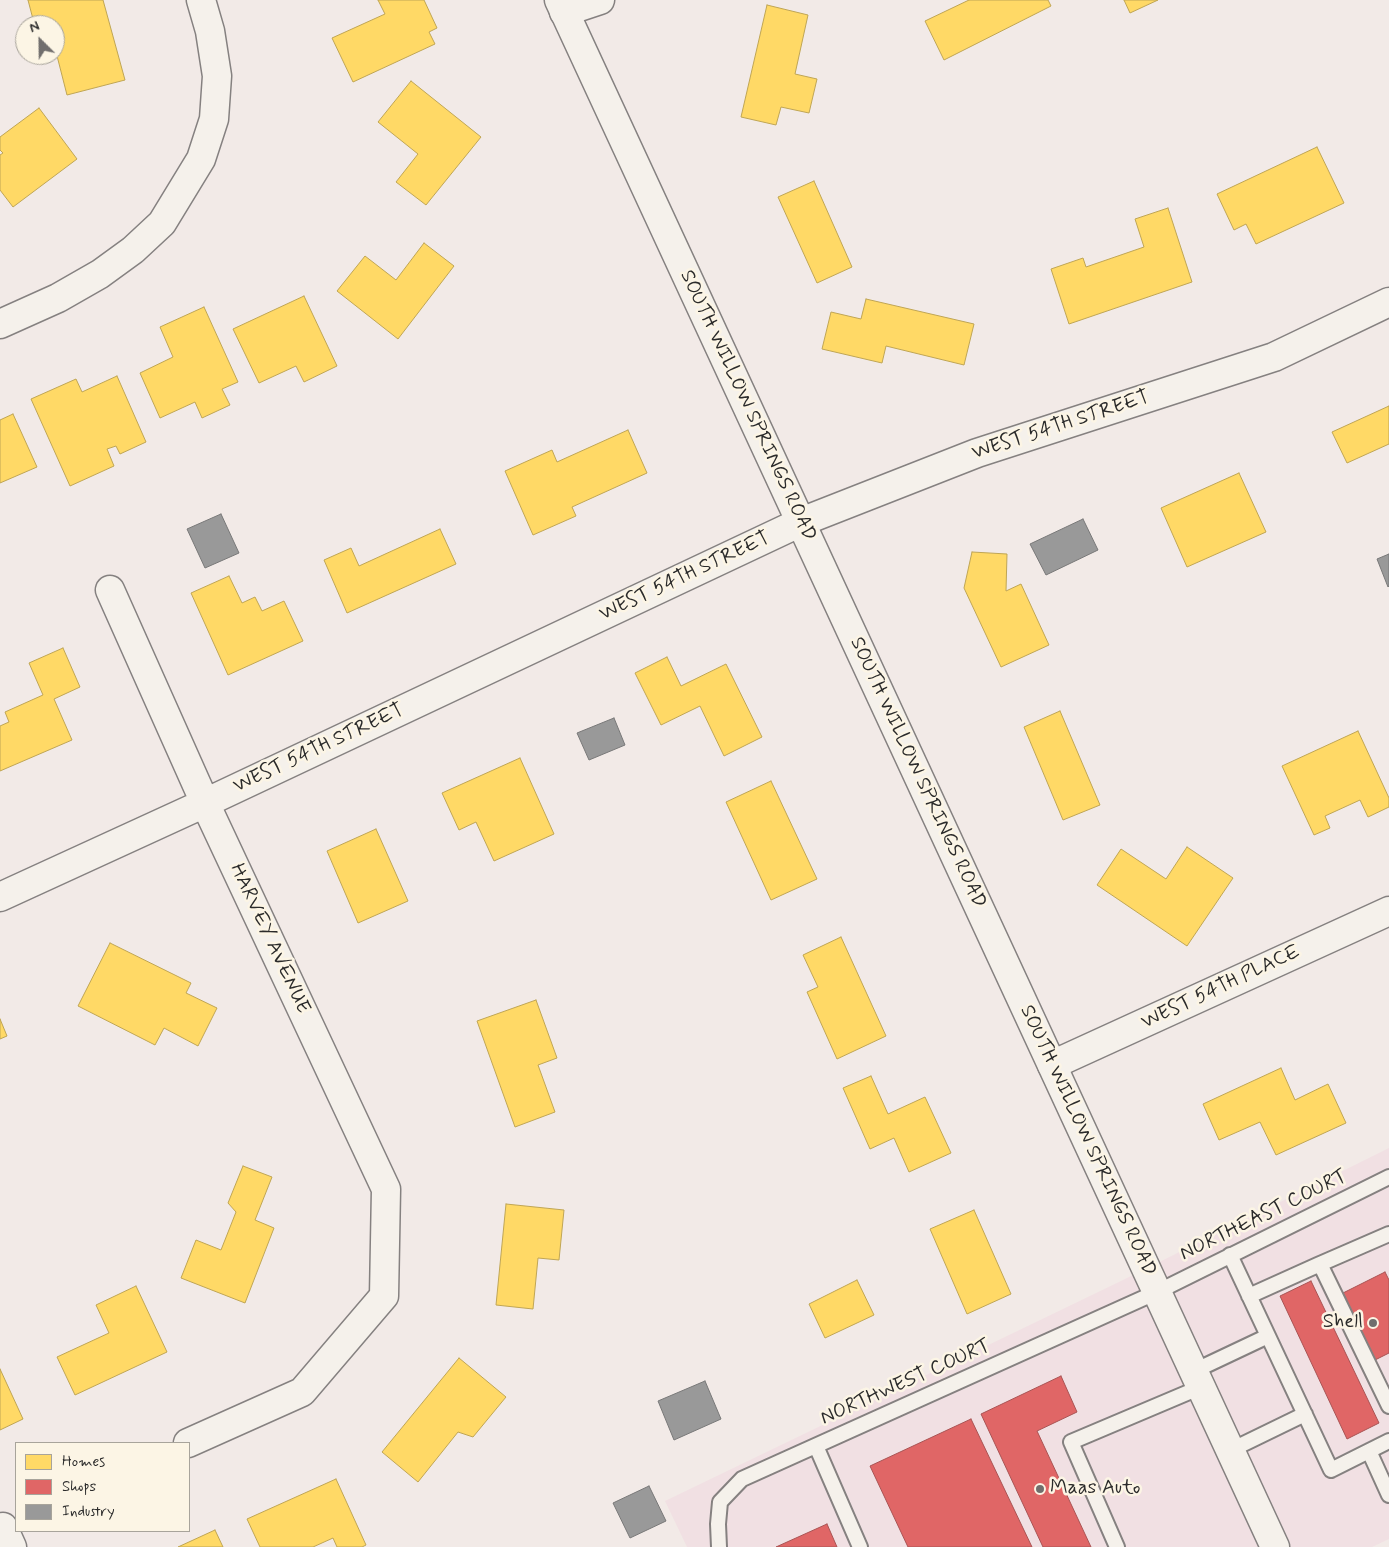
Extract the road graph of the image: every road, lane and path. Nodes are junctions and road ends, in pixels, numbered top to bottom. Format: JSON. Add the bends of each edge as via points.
{"nodes":[{"id":1,"x":201,"y":0,"type":"edge"},
{"id":2,"x":600,"y":0,"type":"edge"},
{"id":3,"x":562,"y":6,"type":"edge"},
{"id":4,"x":1389,"y":302,"type":"edge"},
{"id":5,"x":0,"y":324,"type":"edge"},
{"id":6,"x":801,"y":522,"type":"junction"},
{"id":7,"x":110,"y":590,"type":"dead end"},
{"id":8,"x":205,"y":803,"type":"junction"},
{"id":9,"x":0,"y":897,"type":"edge"},
{"id":10,"x":1389,"y":910,"type":"edge"},
{"id":11,"x":1052,"y":1065,"type":"junction"},
{"id":12,"x":1388,"y":1179,"type":"edge"},
{"id":13,"x":1389,"y":1234,"type":"edge"},
{"id":14,"x":1230,"y":1255,"type":"junction"},
{"id":15,"x":1320,"y":1264,"type":"junction"},
{"id":16,"x":1157,"y":1292,"type":"junction"},
{"id":17,"x":1249,"y":1296,"type":"junction"},
{"id":18,"x":1268,"y":1336,"type":"junction"},
{"id":19,"x":1198,"y":1379,"type":"junction"},
{"id":20,"x":1389,"y":1406,"type":"edge"},
{"id":21,"x":1305,"y":1414,"type":"junction"},
{"id":22,"x":1389,"y":1441,"type":"edge"},
{"id":23,"x":190,"y":1442,"type":"edge"},
{"id":24,"x":816,"y":1446,"type":"junction"},
{"id":25,"x":1231,"y":1450,"type":"junction"},
{"id":26,"x":1369,"y":1451,"type":"junction"},
{"id":27,"x":1389,"y":1495,"type":"edge"},
{"id":28,"x":719,"y":1547,"type":"edge"},
{"id":29,"x":860,"y":1547,"type":"edge"},
{"id":30,"x":1117,"y":1547,"type":"edge"},
{"id":31,"x":1275,"y":1547,"type":"edge"}],
"edges":[{"from":1,"to":5,"type":"street","via":[[210,31],[216,76],[214,119],[201,159],[162,223],[100,274],[66,294]]},
{"from":2,"to":3,"type":"street"},
{"from":3,"to":6,"type":"street","name":"SOUTH WILLOW SPRINGS ROAD"},
{"from":4,"to":6,"type":"street","name":"WEST 54TH STREET","via":[[1274,357],[977,452]]},
{"from":6,"to":8,"type":"street","name":"WEST 54TH STREET"},
{"from":6,"to":11,"type":"street","name":"SOUTH WILLOW SPRINGS ROAD"},
{"from":7,"to":8,"type":"street","name":"HARVEY AVENUE"},
{"from":8,"to":9,"type":"street","name":"WEST 54TH STREET"},
{"from":8,"to":23,"type":"street","name":"HARVEY AVENUE","via":[[386,1189],[384,1296],[302,1392]]},
{"from":10,"to":11,"type":"street","name":"WEST 54TH PLACE"},
{"from":11,"to":16,"type":"street","name":"SOUTH WILLOW SPRINGS ROAD"},
{"from":12,"to":14,"type":"lane","name":"NORTHEAST COURT"},
{"from":13,"to":15,"type":"lane"},
{"from":14,"to":16,"type":"lane","name":"NORTHEAST COURT"},
{"from":14,"to":17,"type":"lane"},
{"from":15,"to":17,"type":"lane"},
{"from":15,"to":20,"type":"lane"},
{"from":16,"to":19,"type":"street","name":"SOUTH WILLOW SPRINGS ROAD"},
{"from":16,"to":24,"type":"lane","name":"NORTHWEST COURT"},
{"from":17,"to":18,"type":"lane"},
{"from":18,"to":19,"type":"lane"},
{"from":18,"to":21,"type":"lane"},
{"from":19,"to":25,"type":"street","name":"SOUTH WILLOW SPRINGS ROAD"},
{"from":19,"to":30,"type":"lane","via":[[1071,1442]]},
{"from":21,"to":25,"type":"lane"},
{"from":21,"to":26,"type":"lane","via":[[1331,1470]]},
{"from":22,"to":26,"type":"lane"},
{"from":24,"to":28,"type":"lane","name":"NORTHWEST COURT","via":[[742,1479],[720,1502]]},
{"from":24,"to":29,"type":"lane"},
{"from":25,"to":31,"type":"street","name":"SOUTH WILLOW SPRINGS ROAD"},
{"from":26,"to":27,"type":"lane"}]}
